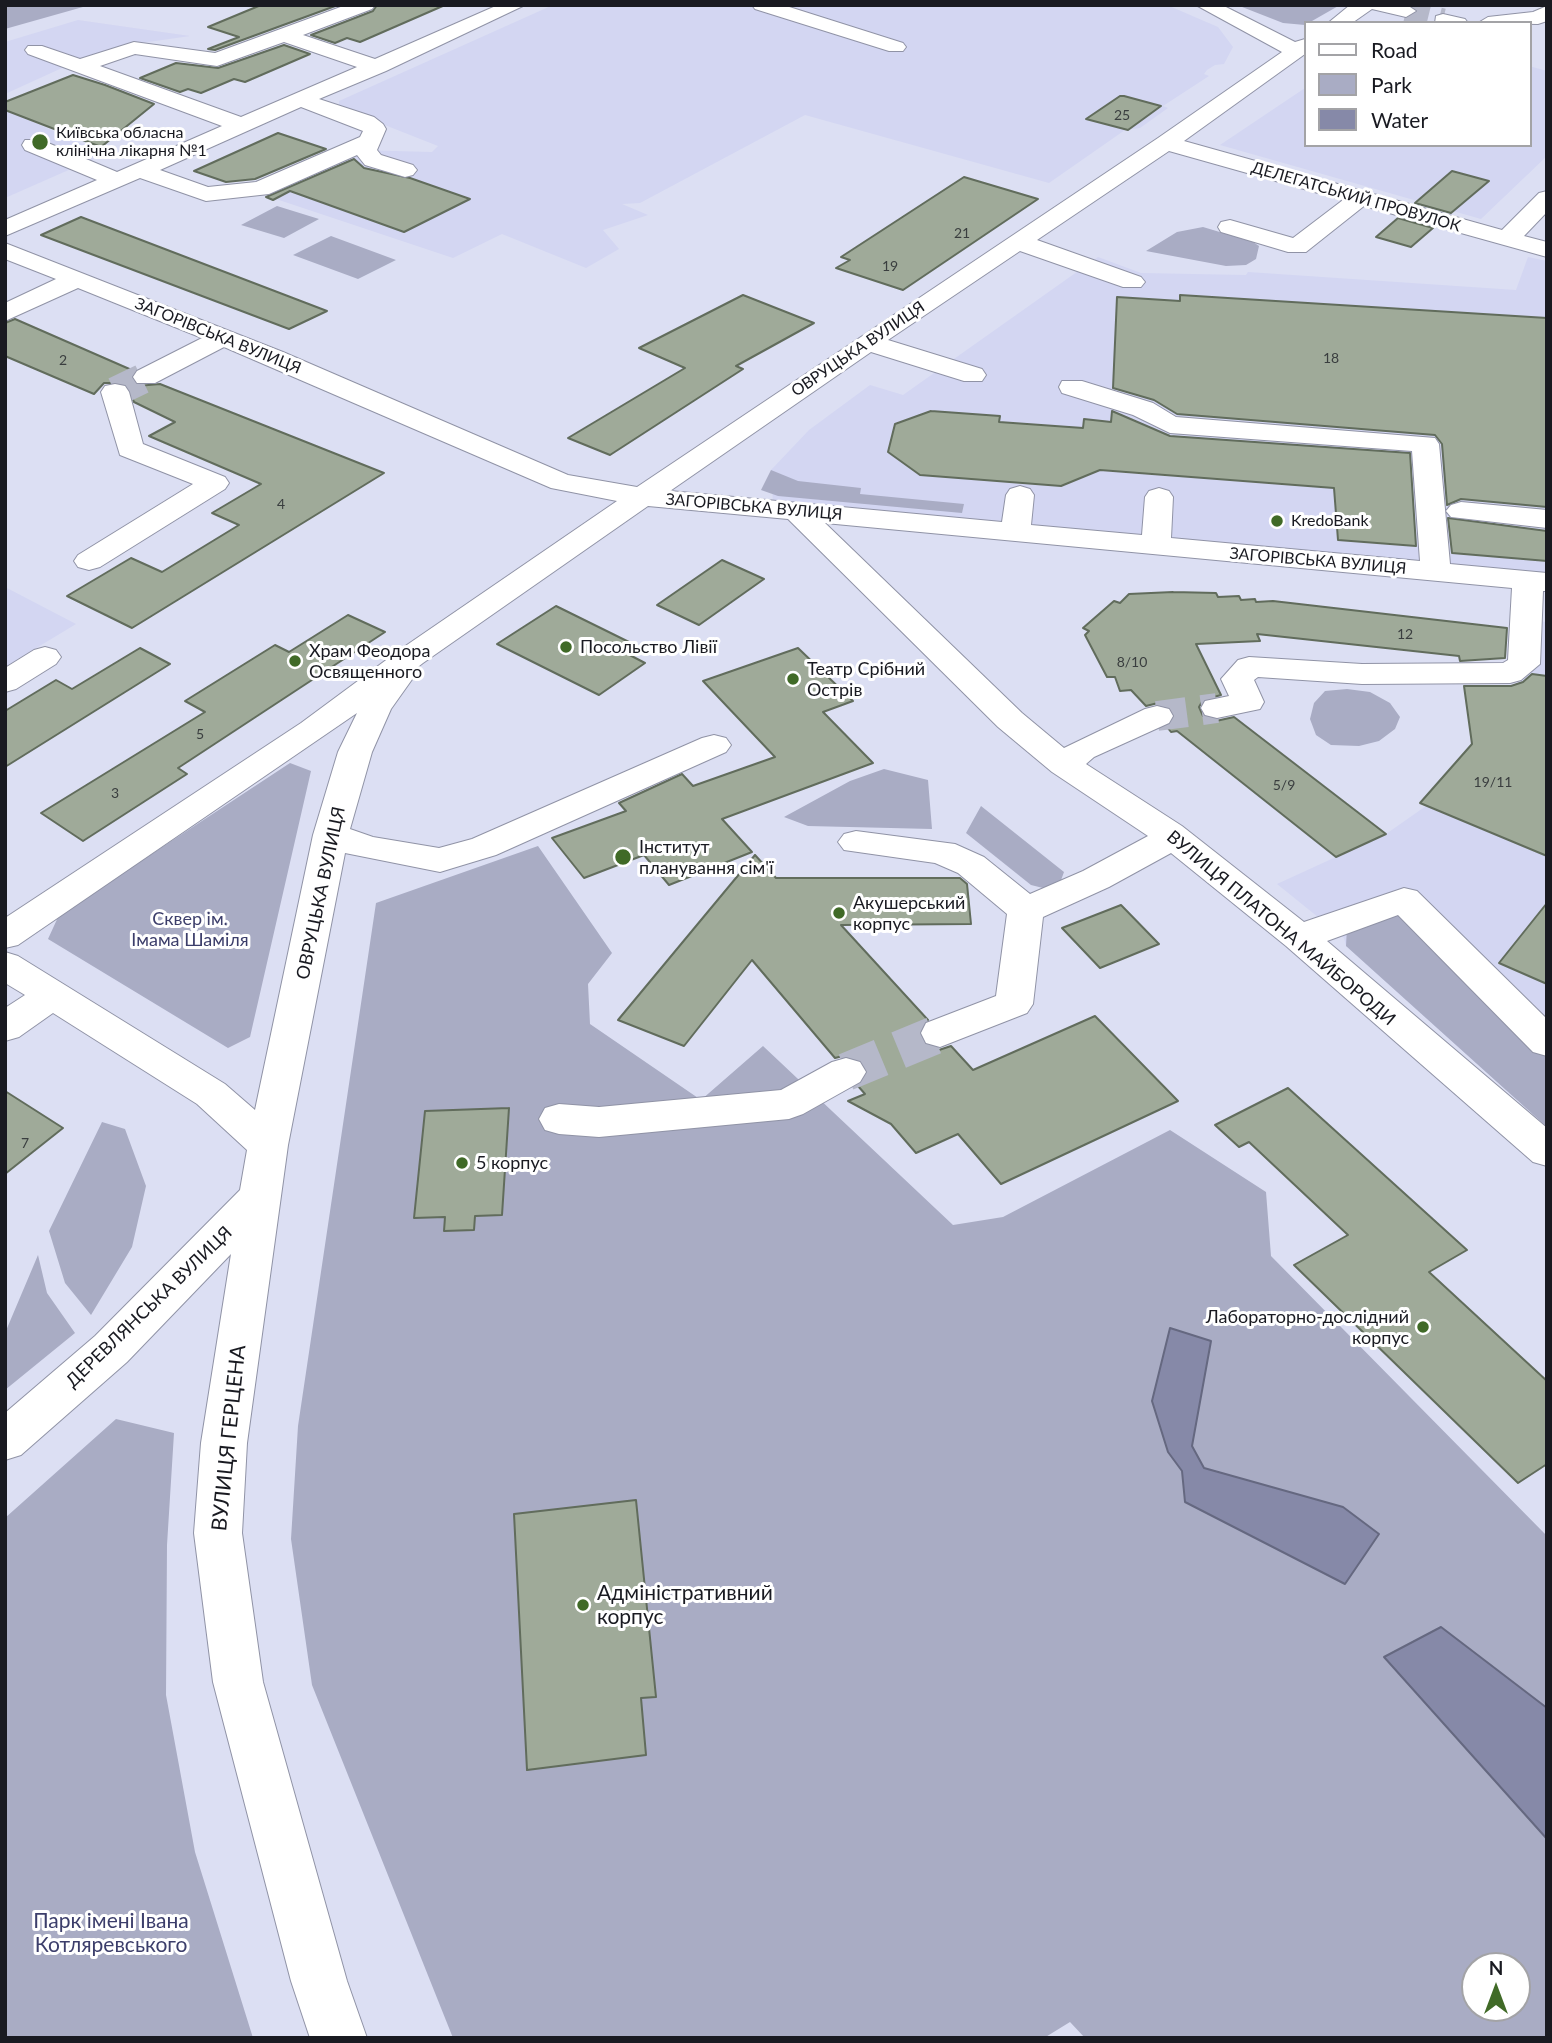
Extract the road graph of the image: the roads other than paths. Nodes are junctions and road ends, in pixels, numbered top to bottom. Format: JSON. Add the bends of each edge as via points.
{"nodes":[{"id":1,"x":365,"y":5,"type":"edge"},
{"id":2,"x":515,"y":5,"type":"edge"},
{"id":3,"x":762,"y":5,"type":"edge"},
{"id":4,"x":1206,"y":5,"type":"edge"},
{"id":5,"x":1379,"y":5,"type":"edge"},
{"id":6,"x":1406,"y":11,"type":"dead end"},
{"id":7,"x":1547,"y":12,"type":"edge"},
{"id":8,"x":1350,"y":15,"type":"edge"},
{"id":9,"x":1369,"y":21,"type":"edge"},
{"id":10,"x":1508,"y":21,"type":"edge"},
{"id":11,"x":285,"y":36,"type":"junction"},
{"id":12,"x":896,"y":47,"type":"dead end"},
{"id":13,"x":1301,"y":48,"type":"edge"},
{"id":14,"x":35,"y":50,"type":"dead end"},
{"id":15,"x":82,"y":66,"type":"junction"},
{"id":16,"x":379,"y":67,"type":"junction"},
{"id":17,"x":298,"y":99,"type":"junction"},
{"id":18,"x":169,"y":121,"type":"dead end"},
{"id":19,"x":241,"y":124,"type":"junction"},
{"id":20,"x":210,"y":137,"type":"junction"},
{"id":21,"x":369,"y":141,"type":"junction"},
{"id":22,"x":1166,"y":143,"type":"junction"},
{"id":23,"x":33,"y":145,"type":"dead end"},
{"id":24,"x":139,"y":170,"type":"junction"},
{"id":25,"x":405,"y":170,"type":"dead end"},
{"id":26,"x":117,"y":180,"type":"junction"},
{"id":27,"x":1360,"y":198,"type":"junction"},
{"id":28,"x":1545,"y":202,"type":"edge"},
{"id":29,"x":1230,"y":227,"type":"dead end"},
{"id":30,"x":5,"y":229,"type":"edge"},
{"id":31,"x":1507,"y":239,"type":"junction"},
{"id":32,"x":1018,"y":242,"type":"junction"},
{"id":33,"x":5,"y":250,"type":"edge"},
{"id":34,"x":1547,"y":250,"type":"edge"},
{"id":35,"x":77,"y":279,"type":"junction"},
{"id":36,"x":1132,"y":282,"type":"dead end"},
{"id":37,"x":5,"y":313,"type":"edge"},
{"id":38,"x":222,"y":338,"type":"junction"},
{"id":39,"x":868,"y":342,"type":"junction"},
{"id":40,"x":973,"y":375,"type":"dead end"},
{"id":41,"x":146,"y":377,"type":"tunnel mouth"},
{"id":42,"x":1072,"y":387,"type":"dead end"},
{"id":43,"x":114,"y":392,"type":"dead end"},
{"id":44,"x":1020,"y":495,"type":"dead end"},
{"id":45,"x":644,"y":497,"type":"junction"},
{"id":46,"x":1159,"y":497,"type":"dead end"},
{"id":47,"x":1447,"y":510,"type":"junction"},
{"id":48,"x":796,"y":511,"type":"junction"},
{"id":49,"x":1547,"y":519,"type":"edge"},
{"id":50,"x":1015,"y":532,"type":"junction"},
{"id":51,"x":1156,"y":546,"type":"junction"},
{"id":52,"x":89,"y":561,"type":"dead end"},
{"id":53,"x":1436,"y":571,"type":"junction"},
{"id":54,"x":1537,"y":581,"type":"edge"},
{"id":55,"x":412,"y":656,"type":"junction"},
{"id":56,"x":45,"y":657,"type":"dead end"},
{"id":57,"x":5,"y":682,"type":"edge"},
{"id":58,"x":1217,"y":708,"type":"tunnel mouth"},
{"id":59,"x":1157,"y":716,"type":"tunnel mouth"},
{"id":60,"x":714,"y":744,"type":"dead end"},
{"id":61,"x":1064,"y":765,"type":"junction"},
{"id":62,"x":1170,"y":834,"type":"junction"},
{"id":63,"x":331,"y":835,"type":"junction"},
{"id":64,"x":856,"y":842,"type":"dead end"},
{"id":65,"x":1026,"y":909,"type":"junction"},
{"id":66,"x":5,"y":936,"type":"edge"},
{"id":67,"x":1299,"y":937,"type":"junction"},
{"id":68,"x":5,"y":965,"type":"edge"},
{"id":69,"x":52,"y":995,"type":"junction"},
{"id":70,"x":5,"y":1027,"type":"edge"},
{"id":71,"x":940,"y":1033,"type":"tunnel mouth"},
{"id":72,"x":1547,"y":1042,"type":"edge"},
{"id":73,"x":846,"y":1072,"type":"tunnel mouth"},
{"id":74,"x":559,"y":1119,"type":"dead end"},
{"id":75,"x":268,"y":1145,"type":"junction"},
{"id":76,"x":1547,"y":1151,"type":"edge"},
{"id":77,"x":259,"y":1198,"type":"junction"},
{"id":78,"x":5,"y":1441,"type":"edge"},
{"id":79,"x":338,"y":2038,"type":"edge"}],
"edges":[{"from":1,"to":11,"type":"street"},
{"from":2,"to":16,"type":"street"},
{"from":3,"to":12,"type":"street"},
{"from":4,"to":13,"type":"street"},
{"from":5,"to":6,"type":"street"},
{"from":7,"to":10,"type":"street","via":[[1538,18]]},
{"from":8,"to":9,"type":"street"},
{"from":11,"to":15,"type":"street","via":[[217,60],[134,48]]},
{"from":11,"to":16,"type":"street"},
{"from":13,"to":22,"type":"street","name":"ОВРУЦЬКА ВУЛИЦЯ"},
{"from":14,"to":15,"type":"street"},
{"from":15,"to":19,"type":"street"},
{"from":16,"to":17,"type":"street"},
{"from":17,"to":19,"type":"street"},
{"from":17,"to":21,"type":"street","via":[[366,122],[375,130]]},
{"from":18,"to":20,"type":"street"},
{"from":19,"to":20,"type":"street"},
{"from":20,"to":24,"type":"street"},
{"from":21,"to":24,"type":"street","via":[[261,189],[225,194],[206,194]]},
{"from":21,"to":25,"type":"street","via":[[365,150],[373,160]]},
{"from":22,"to":27,"type":"street","name":"ДЕЛЕГАТСЬКИЙ ПРОВУЛОК"},
{"from":22,"to":32,"type":"street","name":"ОВРУЦЬКА ВУЛИЦЯ"},
{"from":23,"to":26,"type":"street"},
{"from":24,"to":26,"type":"street"},
{"from":26,"to":30,"type":"street"},
{"from":27,"to":29,"type":"street","via":[[1297,247]]},
{"from":27,"to":31,"type":"street","name":"ДЕЛЕГАТСЬКИЙ ПРОВУЛОК"},
{"from":28,"to":31,"type":"street"},
{"from":31,"to":34,"type":"street","name":"ДЕЛЕГАТСЬКИЙ ПРОВУЛОК"},
{"from":32,"to":36,"type":"street"},
{"from":32,"to":39,"type":"street","name":"ОВРУЦЬКА ВУЛИЦЯ"},
{"from":33,"to":35,"type":"street","name":"ЗАГОРІВСЬКА ВУЛИЦЯ"},
{"from":35,"to":37,"type":"street"},
{"from":35,"to":38,"type":"street","name":"ЗАГОРІВСЬКА ВУЛИЦЯ"},
{"from":38,"to":41,"type":"street"},
{"from":38,"to":45,"type":"street","name":"ЗАГОРІВСЬКА ВУЛИЦЯ","via":[[561,481]]},
{"from":39,"to":40,"type":"street"},
{"from":39,"to":45,"type":"street","name":"ОВРУЦЬКА ВУЛИЦЯ"},
{"from":42,"to":47,"type":"street","via":[[1143,409],[1170,425],[1425,444]]},
{"from":43,"to":52,"type":"street","via":[[130,449],[215,483]]},
{"from":44,"to":50,"type":"street"},
{"from":45,"to":48,"type":"street","name":"ЗАГОРІВСЬКА ВУЛИЦЯ"},
{"from":45,"to":55,"type":"street","name":"ОВРУЦЬКА ВУЛИЦЯ"},
{"from":46,"to":51,"type":"street"},
{"from":47,"to":49,"type":"street"},
{"from":47,"to":53,"type":"street"},
{"from":48,"to":50,"type":"street","name":"ЗАГОРІВСЬКА ВУЛИЦЯ"},
{"from":48,"to":61,"type":"street","name":"ВУЛИЦЯ ПЛАТОНА МАЙБОРОДИ","via":[[1001,712]]},
{"from":50,"to":51,"type":"street","name":"ЗАГОРІВСЬКА ВУЛИЦЯ"},
{"from":51,"to":53,"type":"street","name":"ЗАГОРІВСЬКА ВУЛИЦЯ"},
{"from":53,"to":54,"type":"street","name":"ЗАГОРІВСЬКА ВУЛИЦЯ"},
{"from":54,"to":58,"type":"street","via":[[1524,664],[1510,673],[1362,674],[1249,667],[1237,678],[1248,702]]},
{"from":55,"to":63,"type":"street","name":"ОВРУЦЬКА ВУЛИЦЯ","via":[[374,709],[355,752]]},
{"from":55,"to":66,"type":"street","name":"ОВРУЦЬКА ВУЛИЦЯ","via":[[313,730]]},
{"from":56,"to":57,"type":"street"},
{"from":59,"to":61,"type":"street","via":[[1082,750]]},
{"from":60,"to":63,"type":"street","via":[[484,847],[440,860],[367,848]]},
{"from":61,"to":62,"type":"street","name":"ВУЛИЦЯ ПЛАТОНА МАЙБОРОДИ"},
{"from":62,"to":65,"type":"street","via":[[1164,842],[1096,879]]},
{"from":62,"to":67,"type":"street","name":"ВУЛИЦЯ ПЛАТОНА МАЙБОРОДИ"},
{"from":63,"to":75,"type":"street","name":"ОВРУЦЬКА ВУЛИЦЯ"},
{"from":64,"to":65,"type":"street","via":[[943,852],[971,865]]},
{"from":65,"to":71,"type":"street","via":[[1014,1004]]},
{"from":67,"to":72,"type":"street","via":[[1404,900]]},
{"from":67,"to":76,"type":"street","name":"ВУЛИЦЯ ПЛАТОНА МАЙБОРОДИ"},
{"from":68,"to":69,"type":"street"},
{"from":69,"to":70,"type":"street"},
{"from":69,"to":75,"type":"street","via":[[211,1094]]},
{"from":73,"to":74,"type":"street","via":[[789,1104],[599,1122]]},
{"from":75,"to":77,"type":"street","name":"ВУЛИЦЯ ГЕРЦЕНА"},
{"from":77,"to":78,"type":"street","name":"ДЕРЕВЛЯНСЬКА ВУЛИЦЯ","via":[[111,1349]]},
{"from":77,"to":79,"type":"street","name":"ВУЛИЦЯ ГЕРЦЕНА","via":[[224,1443],[218,1533],[238,1682]]}]}
